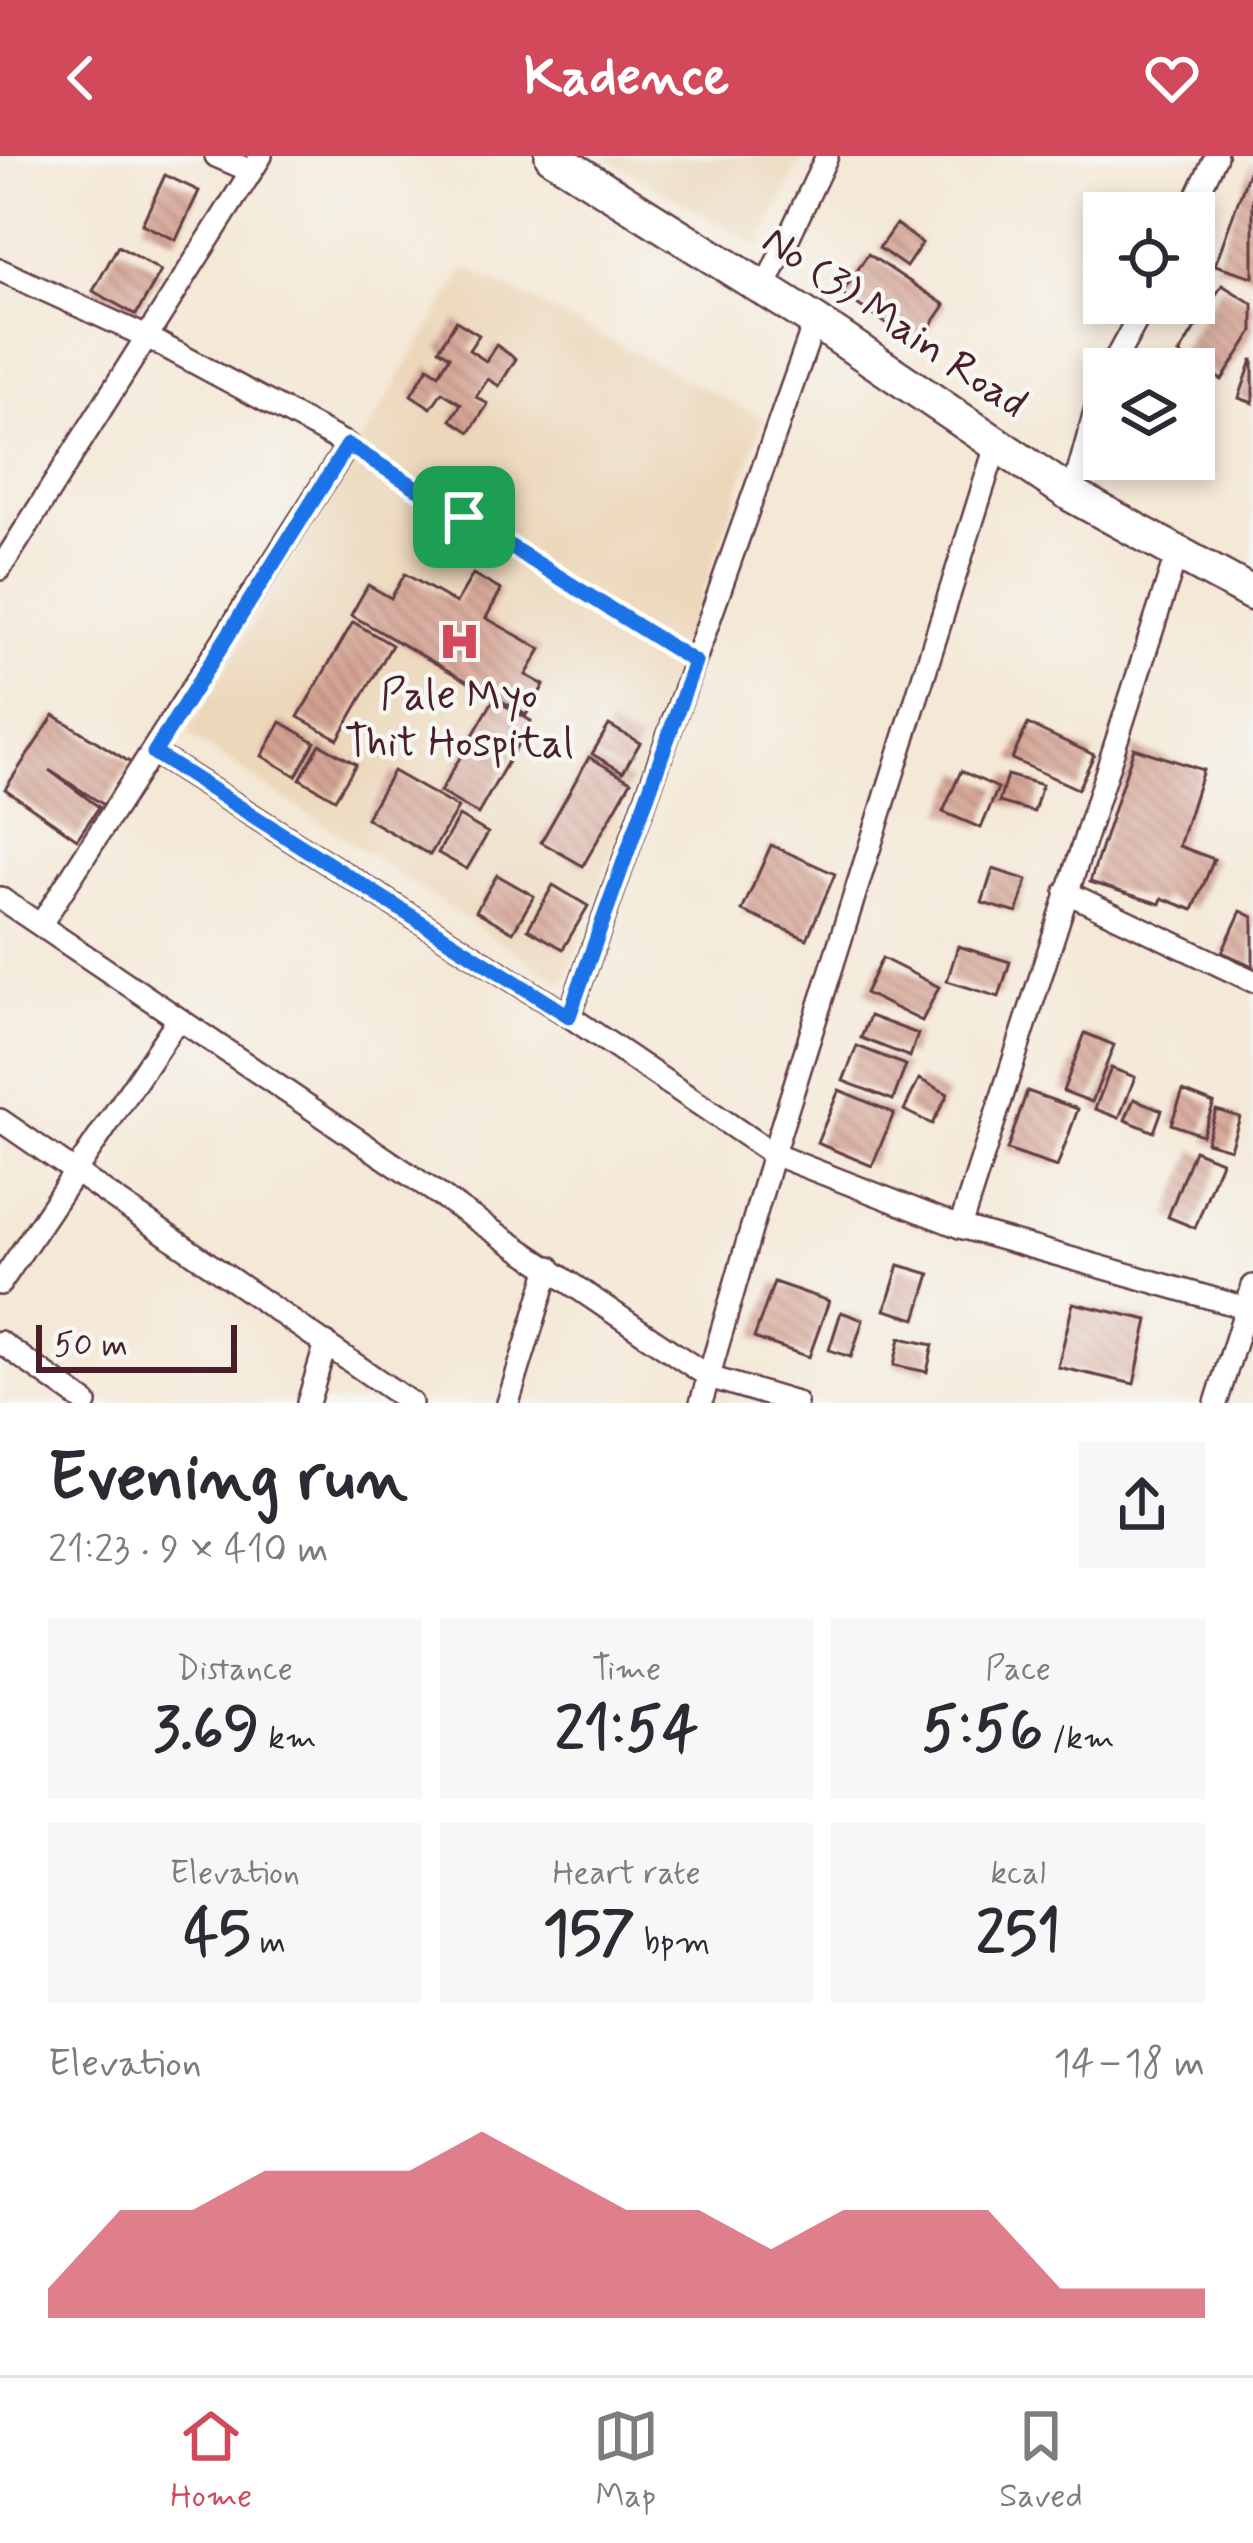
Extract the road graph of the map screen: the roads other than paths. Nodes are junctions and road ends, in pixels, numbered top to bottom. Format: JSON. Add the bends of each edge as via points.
{"nodes":[{"id":1,"x":216,"y":156,"type":"edge"},
{"id":2,"x":552,"y":156,"type":"edge"},
{"id":3,"x":827,"y":156,"type":"edge"},
{"id":4,"x":1216,"y":156,"type":"edge"},
{"id":5,"x":256,"y":164,"type":"edge"},
{"id":6,"x":1199,"y":192,"type":"edge"},
{"id":7,"x":0,"y":270,"type":"edge"},
{"id":8,"x":764,"y":289,"type":"junction"},
{"id":9,"x":815,"y":322,"type":"junction"},
{"id":10,"x":147,"y":338,"type":"junction"},
{"id":11,"x":348,"y":445,"type":"junction"},
{"id":12,"x":997,"y":446,"type":"junction"},
{"id":13,"x":1083,"y":455,"type":"edge"},
{"id":14,"x":1072,"y":495,"type":"junction"},
{"id":15,"x":1177,"y":553,"type":"junction"},
{"id":16,"x":0,"y":569,"type":"edge"},
{"id":17,"x":1253,"y":594,"type":"edge"},
{"id":18,"x":695,"y":662,"type":"junction"},
{"id":19,"x":154,"y":753,"type":"junction"},
{"id":20,"x":1066,"y":892,"type":"junction"},
{"id":21,"x":0,"y":898,"type":"edge"},
{"id":22,"x":41,"y":924,"type":"junction"},
{"id":23,"x":1253,"y":981,"type":"edge"},
{"id":24,"x":569,"y":1016,"type":"junction"},
{"id":25,"x":178,"y":1019,"type":"junction"},
{"id":26,"x":0,"y":1120,"type":"edge"},
{"id":27,"x":773,"y":1154,"type":"junction"},
{"id":28,"x":75,"y":1170,"type":"junction"},
{"id":29,"x":960,"y":1227,"type":"junction"},
{"id":30,"x":550,"y":1268,"type":"junction"},
{"id":31,"x":0,"y":1284,"type":"edge"},
{"id":32,"x":1250,"y":1297,"type":"edge"},
{"id":33,"x":0,"y":1342,"type":"edge"},
{"id":34,"x":326,"y":1343,"type":"junction"},
{"id":35,"x":709,"y":1377,"type":"junction"},
{"id":36,"x":86,"y":1403,"type":"edge"},
{"id":37,"x":308,"y":1403,"type":"edge"},
{"id":38,"x":411,"y":1403,"type":"edge"},
{"id":39,"x":508,"y":1403,"type":"edge"},
{"id":40,"x":701,"y":1403,"type":"edge"},
{"id":41,"x":796,"y":1403,"type":"edge"},
{"id":42,"x":1216,"y":1403,"type":"edge"}],
"edges":[{"from":1,"to":5,"type":"street"},
{"from":2,"to":8,"type":"main road","name":"No (3) Main Road"},
{"from":3,"to":8,"type":"street"},
{"from":4,"to":6,"type":"street"},
{"from":5,"to":10,"type":"street"},
{"from":7,"to":10,"type":"street"},
{"from":8,"to":9,"type":"main road","name":"No (3) Main Road"},
{"from":9,"to":12,"type":"main road","name":"No (3) Main Road"},
{"from":9,"to":18,"type":"street"},
{"from":10,"to":11,"type":"street"},
{"from":10,"to":16,"type":"street"},
{"from":11,"to":18,"type":"lane"},
{"from":11,"to":19,"type":"street"},
{"from":12,"to":14,"type":"main road","name":"No (3) Main Road"},
{"from":12,"to":27,"type":"street"},
{"from":13,"to":14,"type":"street"},
{"from":14,"to":15,"type":"main road","name":"No (3) Main Road"},
{"from":15,"to":17,"type":"main road","name":"No (3) Main Road"},
{"from":15,"to":20,"type":"street"},
{"from":18,"to":24,"type":"street"},
{"from":19,"to":22,"type":"street"},
{"from":19,"to":24,"type":"street"},
{"from":20,"to":23,"type":"street"},
{"from":20,"to":29,"type":"street"},
{"from":21,"to":22,"type":"street"},
{"from":22,"to":25,"type":"street"},
{"from":24,"to":27,"type":"street"},
{"from":25,"to":28,"type":"street"},
{"from":25,"to":30,"type":"street"},
{"from":26,"to":28,"type":"street"},
{"from":27,"to":29,"type":"street"},
{"from":27,"to":35,"type":"street"},
{"from":28,"to":31,"type":"street"},
{"from":28,"to":34,"type":"street"},
{"from":29,"to":32,"type":"street"},
{"from":30,"to":35,"type":"street"},
{"from":30,"to":39,"type":"street"},
{"from":32,"to":42,"type":"street"},
{"from":33,"to":36,"type":"street"},
{"from":34,"to":37,"type":"street"},
{"from":34,"to":38,"type":"street"},
{"from":35,"to":40,"type":"street"},
{"from":35,"to":41,"type":"street"}]}
